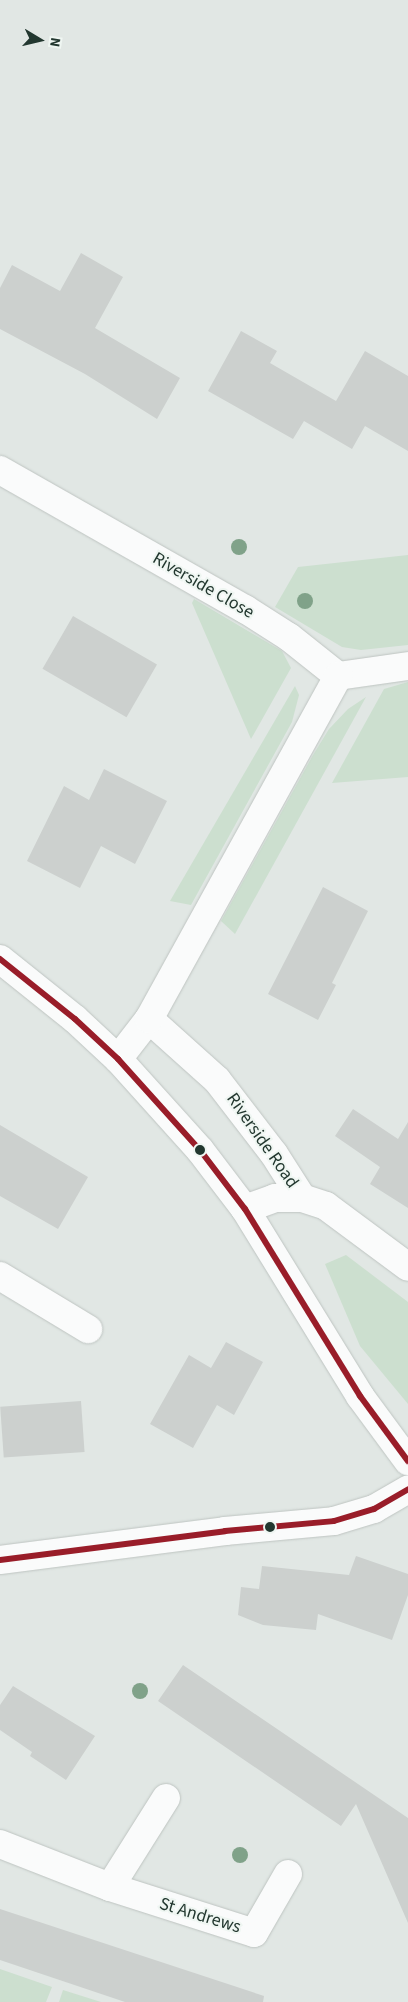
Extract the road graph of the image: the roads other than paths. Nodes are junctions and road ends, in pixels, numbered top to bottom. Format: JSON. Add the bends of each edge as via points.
{"nodes":[{"id":1,"x":0,"y":470,"type":"edge"},
{"id":2,"x":408,"y":666,"type":"edge"},
{"id":3,"x":338,"y":676,"type":"junction"},
{"id":4,"x":0,"y":959,"type":"edge"},
{"id":5,"x":149,"y":1019,"type":"junction"},
{"id":6,"x":118,"y":1059,"type":"junction"},
{"id":7,"x":302,"y":1198,"type":"junction"},
{"id":8,"x":245,"y":1209,"type":"junction"},
{"id":9,"x":408,"y":1267,"type":"edge"},
{"id":10,"x":0,"y":1276,"type":"edge"},
{"id":11,"x":88,"y":1329,"type":"dead end"},
{"id":12,"x":408,"y":1461,"type":"edge"},
{"id":13,"x":408,"y":1489,"type":"edge"},
{"id":14,"x":0,"y":1560,"type":"edge"},
{"id":15,"x":166,"y":1798,"type":"dead end"},
{"id":16,"x":0,"y":1844,"type":"edge"},
{"id":17,"x":288,"y":1874,"type":"dead end"},
{"id":18,"x":110,"y":1887,"type":"junction"}],
"edges":[{"from":1,"to":3,"type":"street","name":"Riverside Close","via":[[245,609],[289,637]]},
{"from":2,"to":3,"type":"street"},
{"from":3,"to":5,"type":"street"},
{"from":4,"to":6,"type":"street","via":[[75,1019]]},
{"from":5,"to":6,"type":"street"},
{"from":5,"to":7,"type":"street","name":"Riverside Road","via":[[217,1080],[274,1154]]},
{"from":6,"to":8,"type":"street","via":[[157,1100]]},
{"from":7,"to":8,"type":"street","via":[[275,1198]]},
{"from":7,"to":9,"type":"street","name":"Riverside Road","via":[[326,1206]]},
{"from":8,"to":12,"type":"street","via":[[360,1396]]},
{"from":10,"to":11,"type":"street"},
{"from":13,"to":14,"type":"street","via":[[374,1509],[334,1521],[225,1531]]},
{"from":15,"to":18,"type":"street"},
{"from":16,"to":18,"type":"street","name":"St Andrews"},
{"from":17,"to":18,"type":"street","name":"St Andrews","via":[[254,1933]]}]}
